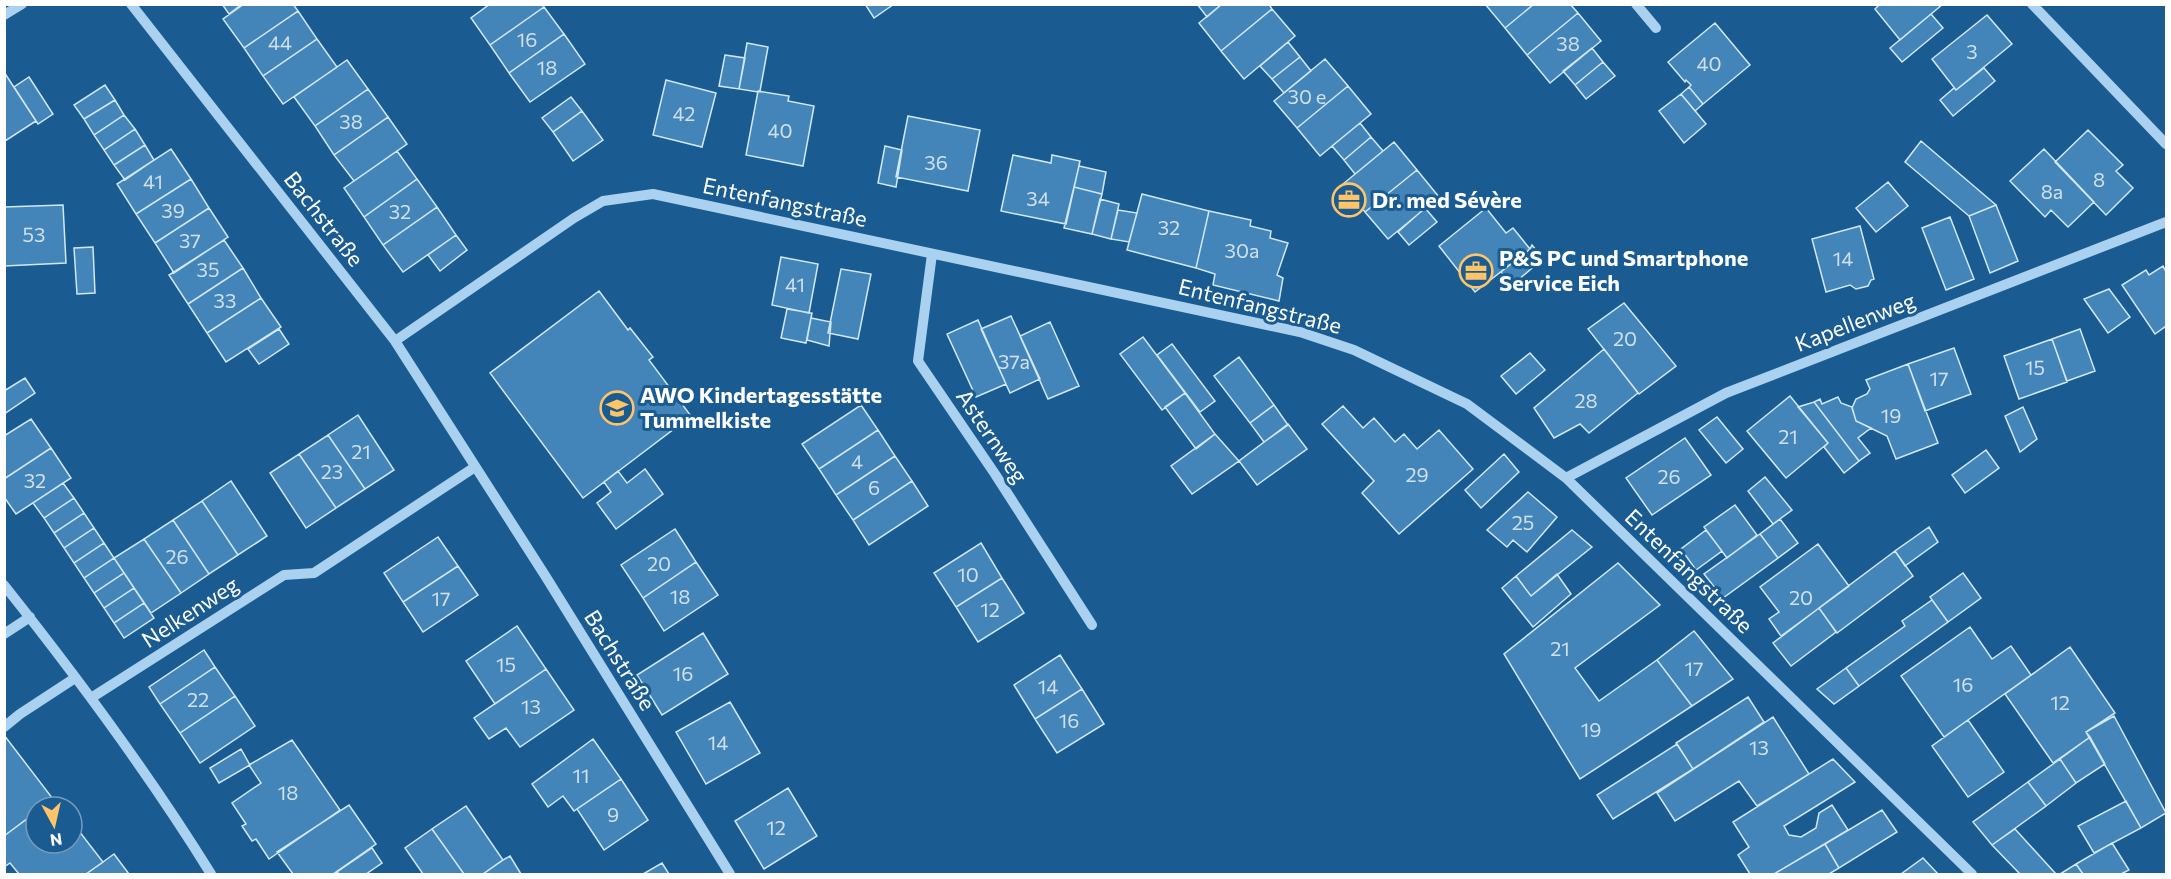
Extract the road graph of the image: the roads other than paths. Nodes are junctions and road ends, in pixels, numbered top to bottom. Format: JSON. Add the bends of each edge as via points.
{"nodes":[{"id":1,"x":22,"y":4,"type":"edge"},
{"id":2,"x":130,"y":4,"type":"edge"},
{"id":3,"x":1636,"y":4,"type":"edge"},
{"id":4,"x":2032,"y":4,"type":"edge"},
{"id":5,"x":4,"y":15,"type":"edge"},
{"id":6,"x":1656,"y":28,"type":"dead end"},
{"id":7,"x":2166,"y":144,"type":"edge"},
{"id":8,"x":2166,"y":222,"type":"edge"},
{"id":9,"x":932,"y":254,"type":"junction"},
{"id":10,"x":395,"y":341,"type":"junction"},
{"id":11,"x":475,"y":467,"type":"junction"},
{"id":12,"x":1566,"y":478,"type":"junction"},
{"id":13,"x":4,"y":585,"type":"edge"},
{"id":14,"x":30,"y":617,"type":"junction"},
{"id":15,"x":1092,"y":625,"type":"dead end"},
{"id":16,"x":4,"y":634,"type":"edge"},
{"id":17,"x":75,"y":678,"type":"junction"},
{"id":18,"x":91,"y":698,"type":"junction"},
{"id":19,"x":4,"y":727,"type":"edge"},
{"id":20,"x":211,"y":874,"type":"edge"},
{"id":21,"x":730,"y":874,"type":"edge"},
{"id":22,"x":1972,"y":874,"type":"edge"}],
"edges":[{"from":1,"to":5,"type":"street"},
{"from":2,"to":10,"type":"street","name":"Bachstraße"},
{"from":3,"to":6,"type":"street"},
{"from":4,"to":7,"type":"street"},
{"from":8,"to":12,"type":"street","name":"Kapellenweg","via":[[1726,393]]},
{"from":9,"to":10,"type":"street","name":"Entenfangstraße","via":[[653,194],[603,201]]},
{"from":9,"to":12,"type":"street","name":"Entenfangstraße","via":[[1300,332],[1354,350],[1467,404]]},
{"from":9,"to":15,"type":"street","name":"Asternweg","via":[[918,362]]},
{"from":10,"to":11,"type":"street","name":"Bachstraße"},
{"from":11,"to":18,"type":"street","name":"Nelkenweg","via":[[314,573],[284,575]]},
{"from":11,"to":21,"type":"street","name":"Bachstraße"},
{"from":12,"to":22,"type":"street","name":"Entenfangstraße"},
{"from":13,"to":14,"type":"street"},
{"from":14,"to":16,"type":"street"},
{"from":14,"to":17,"type":"street"},
{"from":17,"to":18,"type":"street"},
{"from":17,"to":19,"type":"street"},
{"from":18,"to":20,"type":"street"}]}
